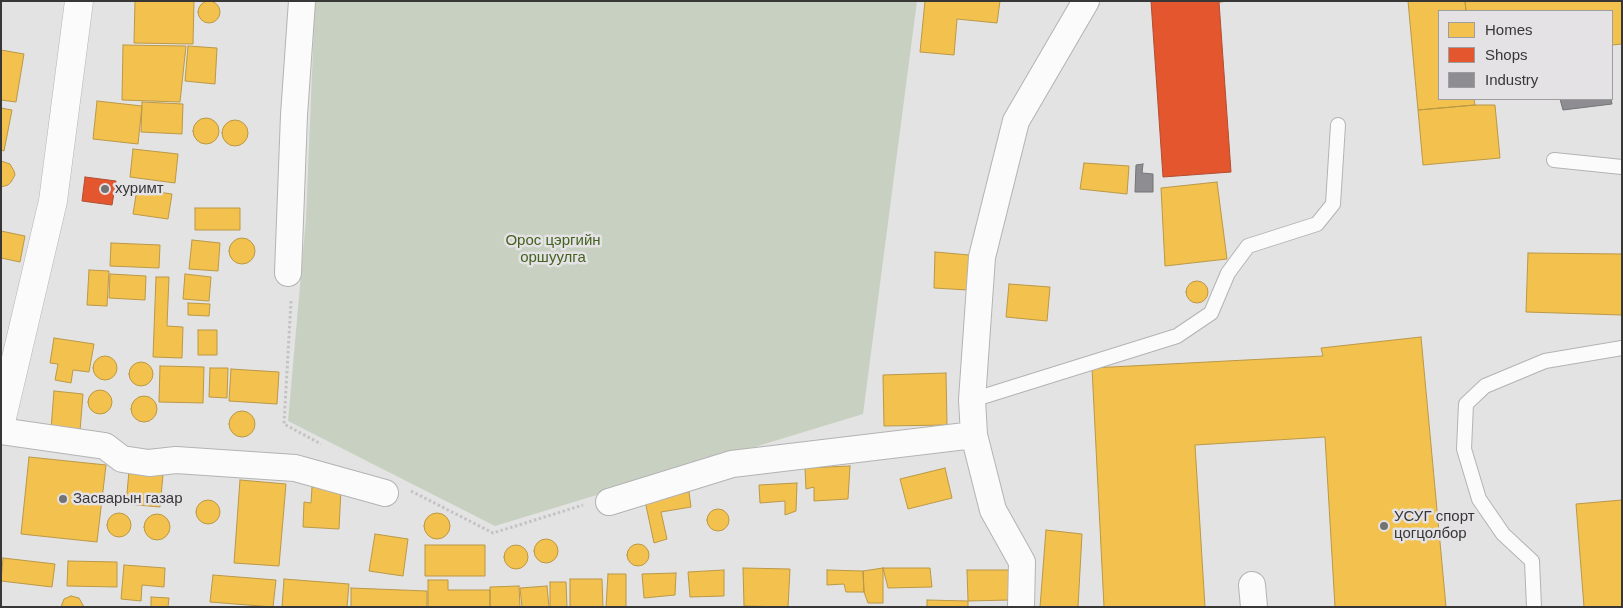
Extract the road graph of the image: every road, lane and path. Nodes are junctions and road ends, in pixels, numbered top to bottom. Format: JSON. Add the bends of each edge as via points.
{"nodes":[{"id":1,"x":79,"y":1,"type":"edge"},
{"id":2,"x":302,"y":1,"type":"edge"},
{"id":3,"x":1086,"y":1,"type":"edge"},
{"id":4,"x":1338,"y":125,"type":"dead end"},
{"id":5,"x":1554,"y":160,"type":"dead end"},
{"id":6,"x":1622,"y":166,"type":"edge"},
{"id":7,"x":288,"y":273,"type":"joint"},
{"id":8,"x":1622,"y":348,"type":"edge"},
{"id":9,"x":972,"y":400,"type":"junction"},
{"id":10,"x":1,"y":422,"type":"edge"},
{"id":11,"x":1,"y":431,"type":"edge"},
{"id":12,"x":974,"y":435,"type":"junction"},
{"id":13,"x":322,"y":444,"type":"dead end"},
{"id":14,"x":395,"y":491,"type":"joint"},
{"id":15,"x":608,"y":502,"type":"joint"},
{"id":16,"x":1021,"y":607,"type":"edge"},
{"id":17,"x":1534,"y":607,"type":"edge"}],
"edges":[{"from":1,"to":10,"type":"street","via":[[53,201]]},
{"from":2,"to":7,"type":"street"},
{"from":3,"to":9,"type":"street","via":[[1016,121],[982,258]]},
{"from":4,"to":9,"type":"lane","via":[[1333,204],[1317,224],[1248,246],[1228,273],[1211,313],[1177,336]]},
{"from":5,"to":6,"type":"lane"},
{"from":7,"to":13,"type":"path","via":[[292,281],[284,424]]},
{"from":8,"to":17,"type":"lane","via":[[1545,361],[1485,386],[1466,404],[1464,449],[1479,499],[1503,534],[1532,561]]},
{"from":9,"to":12,"type":"street"},
{"from":11,"to":14,"type":"street","via":[[105,446],[122,460],[295,468]]},
{"from":12,"to":15,"type":"street","via":[[732,464]]},
{"from":12,"to":16,"type":"street","via":[[993,510],[1022,562]]},
{"from":14,"to":15,"type":"path","via":[[492,533],[589,503]]}]}
